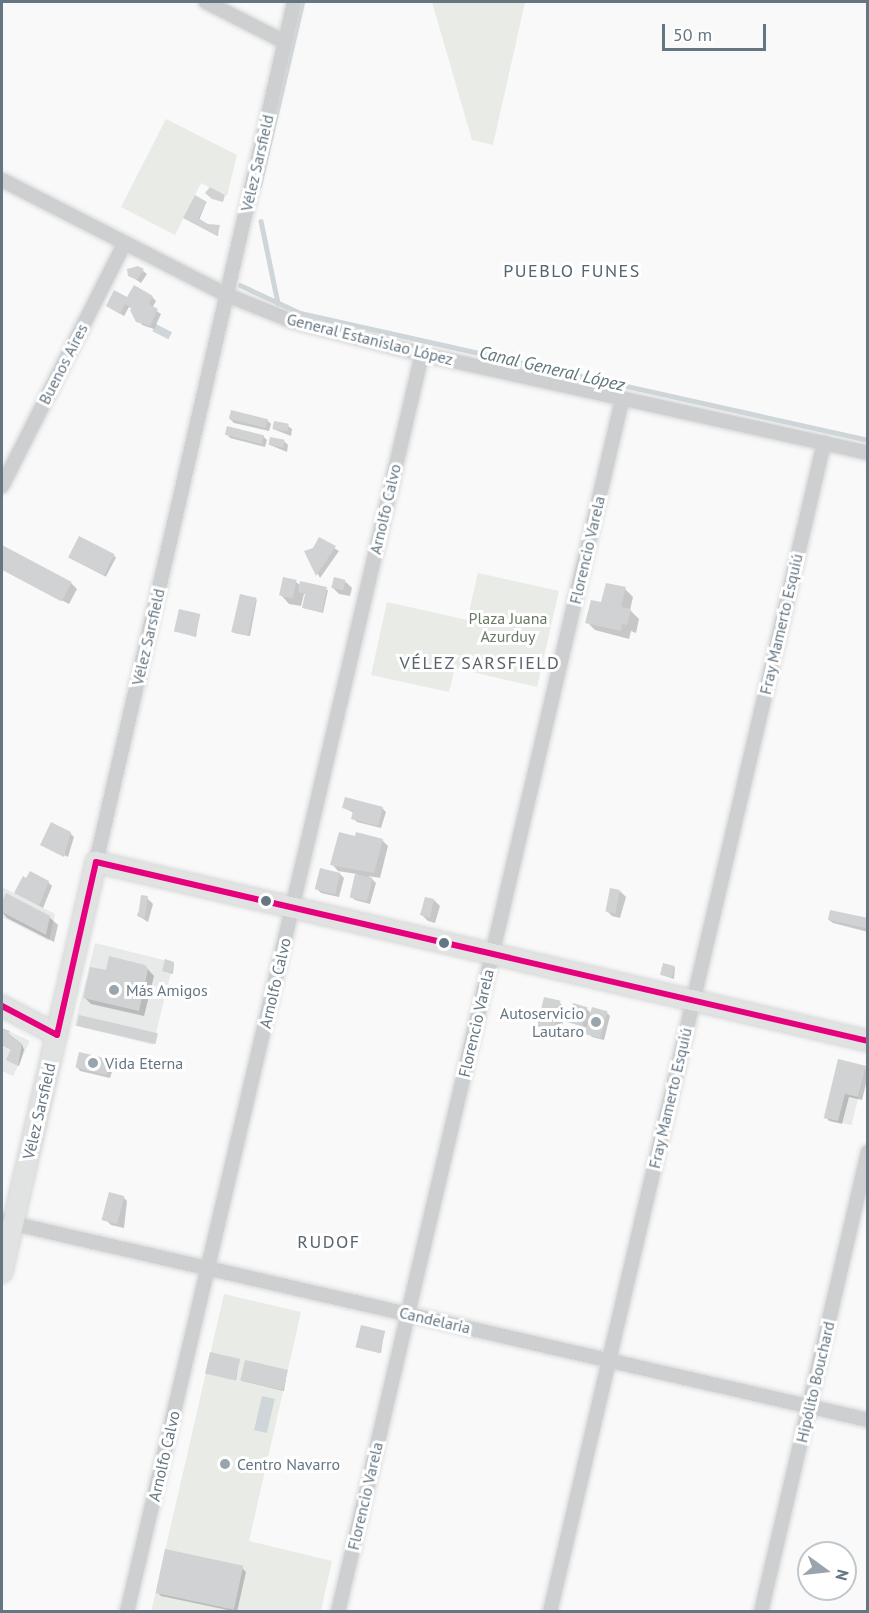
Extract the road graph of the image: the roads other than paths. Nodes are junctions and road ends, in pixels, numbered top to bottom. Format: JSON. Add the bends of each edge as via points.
{"nodes":[{"id":1,"x":206,"y":2,"type":"edge"},
{"id":2,"x":294,"y":2,"type":"edge"},
{"id":3,"x":285,"y":42,"type":"junction"},
{"id":4,"x":2,"y":180,"type":"edge"},
{"id":5,"x":125,"y":243,"type":"junction"},
{"id":6,"x":227,"y":295,"type":"junction"},
{"id":7,"x":422,"y":354,"type":"junction"},
{"id":8,"x":622,"y":400,"type":"junction"},
{"id":9,"x":824,"y":443,"type":"junction"},
{"id":10,"x":2,"y":453,"type":"edge"},
{"id":11,"x":867,"y":453,"type":"edge"},
{"id":12,"x":15,"y":460,"type":"junction"},
{"id":13,"x":2,"y":486,"type":"edge"},
{"id":14,"x":96,"y":862,"type":"junction"},
{"id":15,"x":292,"y":908,"type":"junction"},
{"id":16,"x":492,"y":954,"type":"junction"},
{"id":17,"x":693,"y":1001,"type":"junction"},
{"id":18,"x":2,"y":1006,"type":"edge"},
{"id":19,"x":57,"y":1035,"type":"junction"},
{"id":20,"x":867,"y":1041,"type":"edge"},
{"id":21,"x":867,"y":1152,"type":"edge"},
{"id":22,"x":7,"y":1222,"type":"edge"},
{"id":23,"x":208,"y":1268,"type":"junction"},
{"id":24,"x":2,"y":1272,"type":"edge"},
{"id":25,"x":408,"y":1314,"type":"junction"},
{"id":26,"x":609,"y":1360,"type":"junction"},
{"id":27,"x":810,"y":1407,"type":"junction"},
{"id":28,"x":867,"y":1420,"type":"edge"},
{"id":29,"x":127,"y":1611,"type":"edge"},
{"id":30,"x":338,"y":1611,"type":"edge"},
{"id":31,"x":550,"y":1611,"type":"edge"},
{"id":32,"x":761,"y":1611,"type":"edge"}],
"edges":[{"from":1,"to":3,"type":"street"},
{"from":2,"to":3,"type":"street","name":"Vélez Sarsfield"},
{"from":3,"to":6,"type":"street","name":"Vélez Sarsfield"},
{"from":4,"to":5,"type":"street","name":"General Estanislao López"},
{"from":5,"to":6,"type":"street","name":"General Estanislao López"},
{"from":5,"to":12,"type":"street","name":"Buenos Aires"},
{"from":6,"to":7,"type":"street","name":"General Estanislao López","via":[[292,321]]},
{"from":6,"to":14,"type":"street","name":"Vélez Sarsfield"},
{"from":7,"to":8,"type":"street","name":"General Estanislao López"},
{"from":7,"to":15,"type":"street","name":"Arnolfo Calvo"},
{"from":8,"to":9,"type":"street","name":"General Estanislao López"},
{"from":8,"to":16,"type":"street","name":"Florencio Varela"},
{"from":9,"to":11,"type":"street","name":"General Estanislao López"},
{"from":9,"to":17,"type":"street","name":"Fray Mamerto Esquiú"},
{"from":10,"to":12,"type":"street"},
{"from":12,"to":13,"type":"street","name":"Buenos Aires"},
{"from":14,"to":15,"type":"main road"},
{"from":14,"to":19,"type":"main road","name":"Vélez Sarsfield"},
{"from":15,"to":16,"type":"main road"},
{"from":15,"to":23,"type":"street","name":"Arnolfo Calvo"},
{"from":16,"to":17,"type":"main road"},
{"from":16,"to":25,"type":"street","name":"Florencio Varela"},
{"from":17,"to":20,"type":"main road"},
{"from":17,"to":26,"type":"street","name":"Fray Mamerto Esquiú"},
{"from":18,"to":19,"type":"main road"},
{"from":19,"to":22,"type":"main road","name":"Vélez Sarsfield"},
{"from":21,"to":27,"type":"street","name":"Hipólito Bouchard"},
{"from":22,"to":23,"type":"street","name":"Candelaria"},
{"from":22,"to":24,"type":"main road","name":"Vélez Sarsfield"},
{"from":23,"to":25,"type":"street","name":"Candelaria"},
{"from":23,"to":29,"type":"street","name":"Arnolfo Calvo"},
{"from":25,"to":26,"type":"street","name":"Candelaria"},
{"from":25,"to":30,"type":"street","name":"Florencio Varela"},
{"from":26,"to":27,"type":"street","name":"Candelaria"},
{"from":26,"to":31,"type":"street","name":"Fray Mamerto Esquiú"},
{"from":27,"to":28,"type":"street","name":"Candelaria"},
{"from":27,"to":32,"type":"street","name":"Hipólito Bouchard"}]}
